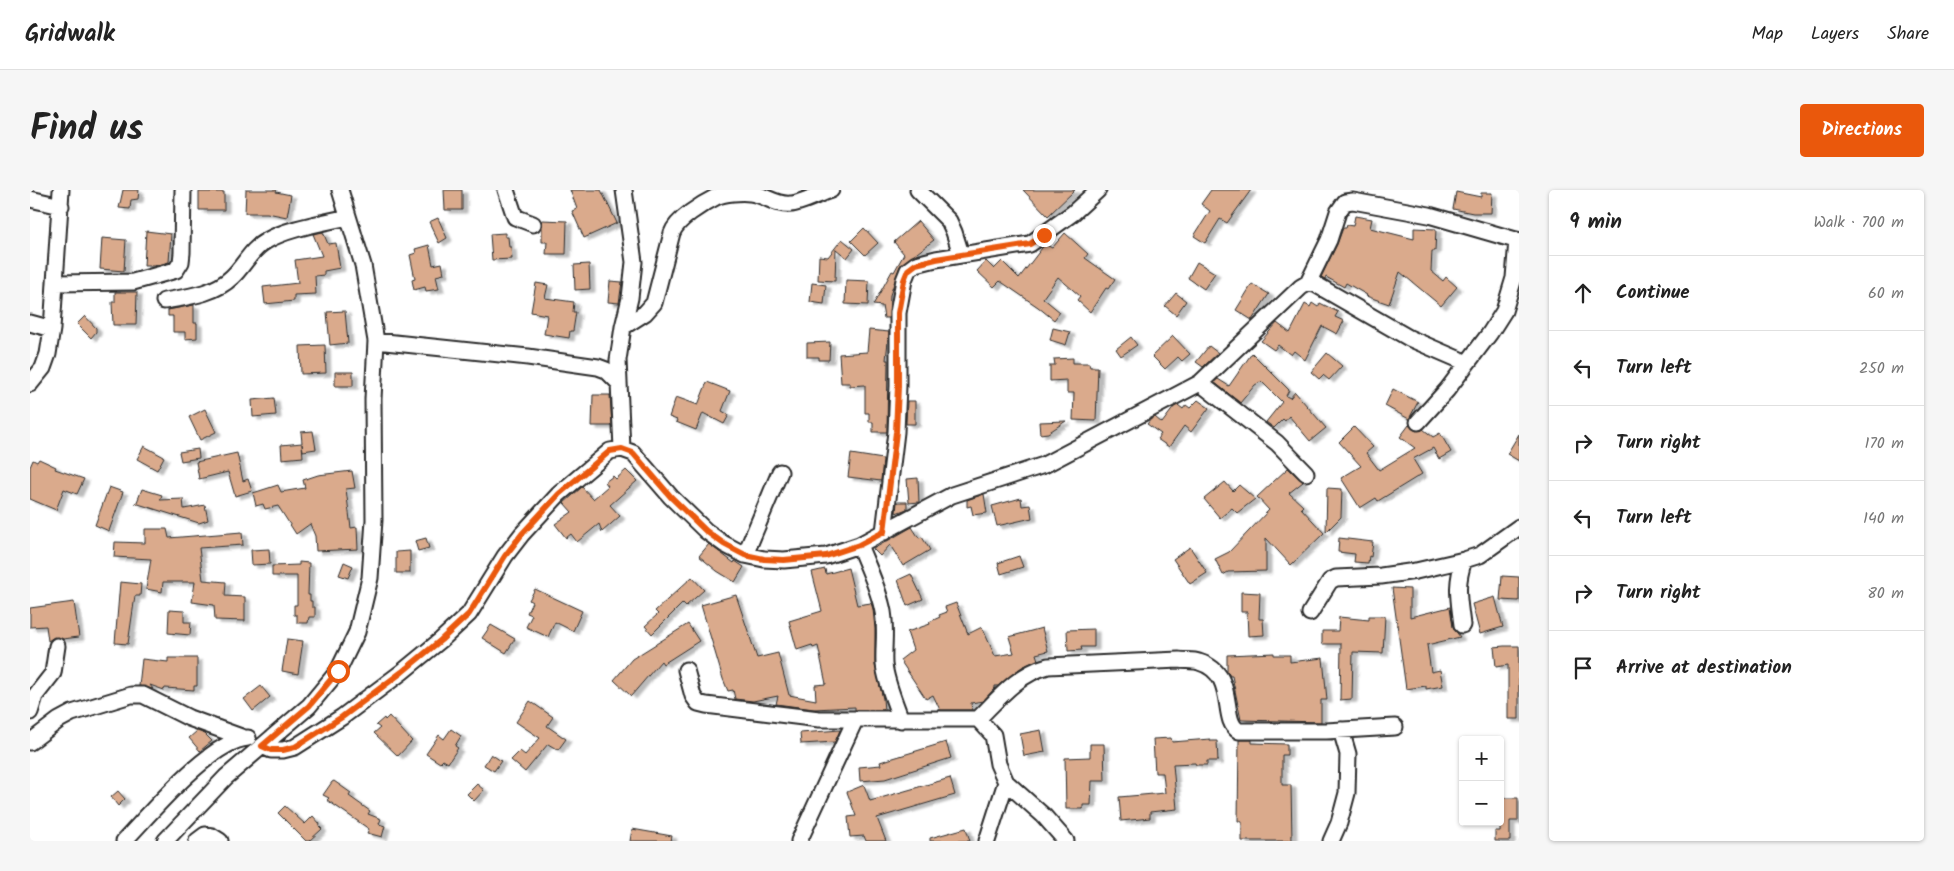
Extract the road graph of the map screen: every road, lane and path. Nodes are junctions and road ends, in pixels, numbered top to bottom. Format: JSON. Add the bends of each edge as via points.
{"nodes":[{"id":1,"x":61,"y":190,"type":"edge"},
{"id":2,"x":183,"y":190,"type":"edge"},
{"id":3,"x":340,"y":190,"type":"edge"},
{"id":4,"x":506,"y":190,"type":"edge"},
{"id":5,"x":624,"y":190,"type":"edge"},
{"id":6,"x":831,"y":190,"type":"edge"},
{"id":7,"x":918,"y":190,"type":"edge"},
{"id":8,"x":1098,"y":190,"type":"edge"},
{"id":9,"x":1341,"y":196,"type":"edge"},
{"id":10,"x":30,"y":199,"type":"edge"},
{"id":11,"x":61,"y":206,"type":"junction"},
{"id":12,"x":348,"y":217,"type":"junction"},
{"id":13,"x":533,"y":224,"type":"dead end"},
{"id":14,"x":1518,"y":240,"type":"edge"},
{"id":15,"x":961,"y":254,"type":"junction"},
{"id":16,"x":54,"y":283,"type":"junction"},
{"id":17,"x":1308,"y":283,"type":"junction"},
{"id":18,"x":164,"y":301,"type":"dead end"},
{"id":19,"x":30,"y":322,"type":"edge"},
{"id":20,"x":623,"y":327,"type":"junction"},
{"id":21,"x":52,"y":329,"type":"junction"},
{"id":22,"x":376,"y":340,"type":"junction"},
{"id":23,"x":1467,"y":363,"type":"junction"},
{"id":24,"x":618,"y":382,"type":"junction"},
{"id":25,"x":1200,"y":383,"type":"junction"},
{"id":26,"x":30,"y":384,"type":"edge"},
{"id":27,"x":1418,"y":422,"type":"dead end"},
{"id":28,"x":622,"y":449,"type":"junction"},
{"id":29,"x":780,"y":472,"type":"dead end"},
{"id":30,"x":1306,"y":473,"type":"dead end"},
{"id":31,"x":1519,"y":527,"type":"edge"},
{"id":32,"x":884,"y":532,"type":"junction"},
{"id":33,"x":859,"y":545,"type":"junction"},
{"id":34,"x":745,"y":555,"type":"junction"},
{"id":35,"x":1464,"y":560,"type":"junction"},
{"id":36,"x":1310,"y":614,"type":"dead end"},
{"id":37,"x":1462,"y":625,"type":"dead end"},
{"id":38,"x":57,"y":646,"type":"dead end"},
{"id":39,"x":686,"y":670,"type":"dead end"},
{"id":40,"x":30,"y":712,"type":"edge"},
{"id":41,"x":978,"y":719,"type":"junction"},
{"id":42,"x":855,"y":720,"type":"junction"},
{"id":43,"x":901,"y":720,"type":"junction"},
{"id":44,"x":1395,"y":727,"type":"dead end"},
{"id":45,"x":1341,"y":730,"type":"junction"},
{"id":46,"x":244,"y":738,"type":"junction"},
{"id":47,"x":268,"y":741,"type":"junction"},
{"id":48,"x":30,"y":742,"type":"edge"},
{"id":49,"x":1006,"y":782,"type":"junction"},
{"id":50,"x":124,"y":841,"type":"edge"},
{"id":51,"x":165,"y":841,"type":"edge"},
{"id":52,"x":197,"y":841,"type":"edge"},
{"id":53,"x":220,"y":841,"type":"edge"},
{"id":54,"x":799,"y":841,"type":"edge"},
{"id":55,"x":987,"y":841,"type":"edge"},
{"id":56,"x":1066,"y":841,"type":"edge"},
{"id":57,"x":1331,"y":841,"type":"edge"}],
"edges":[{"from":1,"to":11,"type":"street"},
{"from":2,"to":16,"type":"street","via":[[182,254],[176,270],[133,282]]},
{"from":3,"to":12,"type":"street"},
{"from":4,"to":13,"type":"street","via":[[515,217]]},
{"from":5,"to":20,"type":"street","via":[[634,262]]},
{"from":6,"to":20,"type":"street","via":[[792,204],[780,204],[751,193],[727,194],[717,196],[680,220],[674,226],[654,303]]},
{"from":7,"to":15,"type":"street","via":[[949,222]]},
{"from":8,"to":15,"type":"street","via":[[1030,244]]},
{"from":9,"to":14,"type":"street","via":[[1429,214]]},
{"from":9,"to":17,"type":"street","via":[[1329,240]]},
{"from":10,"to":11,"type":"street"},
{"from":11,"to":16,"type":"street"},
{"from":12,"to":18,"type":"street","via":[[284,233],[266,241],[222,285],[204,293]]},
{"from":12,"to":22,"type":"street","via":[[363,265]]},
{"from":14,"to":23,"type":"street","via":[[1514,278],[1504,311]]},
{"from":15,"to":32,"type":"street","via":[[916,264],[908,270],[904,280],[898,313],[896,432]]},
{"from":16,"to":21,"type":"street"},
{"from":17,"to":23,"type":"street","via":[[1316,284],[1410,338]]},
{"from":17,"to":25,"type":"street","via":[[1301,286]]},
{"from":19,"to":21,"type":"street"},
{"from":20,"to":24,"type":"street"},
{"from":21,"to":26,"type":"street","via":[[43,368]]},
{"from":22,"to":24,"type":"street","via":[[598,367]]},
{"from":22,"to":47,"type":"street","via":[[374,520],[370,578],[357,632],[338,671],[309,706]]},
{"from":23,"to":27,"type":"street"},
{"from":24,"to":28,"type":"street"},
{"from":25,"to":30,"type":"street","via":[[1277,443]]},
{"from":25,"to":32,"type":"street","via":[[1044,465],[952,495]]},
{"from":28,"to":34,"type":"street","via":[[633,453],[706,531]]},
{"from":28,"to":47,"type":"street","via":[[610,451],[559,494],[505,556],[469,614],[441,640],[342,717],[295,747],[271,750]]},
{"from":29,"to":34,"type":"street"},
{"from":31,"to":35,"type":"street","via":[[1480,555]]},
{"from":32,"to":33,"type":"street"},
{"from":33,"to":34,"type":"street","via":[[826,556],[784,560]]},
{"from":33,"to":43,"type":"street","via":[[883,608],[886,632],[884,664]]},
{"from":35,"to":36,"type":"street","via":[[1398,573],[1336,578],[1330,581]]},
{"from":35,"to":37,"type":"street","via":[[1458,577]]},
{"from":38,"to":40,"type":"street","via":[[53,673],[35,696]]},
{"from":39,"to":42,"type":"street","via":[[698,703],[820,720]]},
{"from":41,"to":43,"type":"street"},
{"from":41,"to":45,"type":"street","via":[[1014,684],[1037,669],[1179,660],[1197,661],[1214,670],[1224,684],[1230,722],[1239,732]]},
{"from":41,"to":49,"type":"street","via":[[993,734],[998,764]]},
{"from":42,"to":43,"type":"street"},
{"from":42,"to":54,"type":"street"},
{"from":44,"to":45,"type":"street"},
{"from":45,"to":57,"type":"street","via":[[1348,754],[1347,793]]},
{"from":46,"to":47,"type":"street"},
{"from":46,"to":48,"type":"street","via":[[189,718],[147,697],[131,694],[72,713]]},
{"from":46,"to":50,"type":"street","via":[[213,754],[176,786]]},
{"from":47,"to":51,"type":"street","via":[[226,777]]},
{"from":49,"to":55,"type":"street"},
{"from":49,"to":56,"type":"street"},
{"from":52,"to":53,"type":"street","via":[[205,835]]}]}
